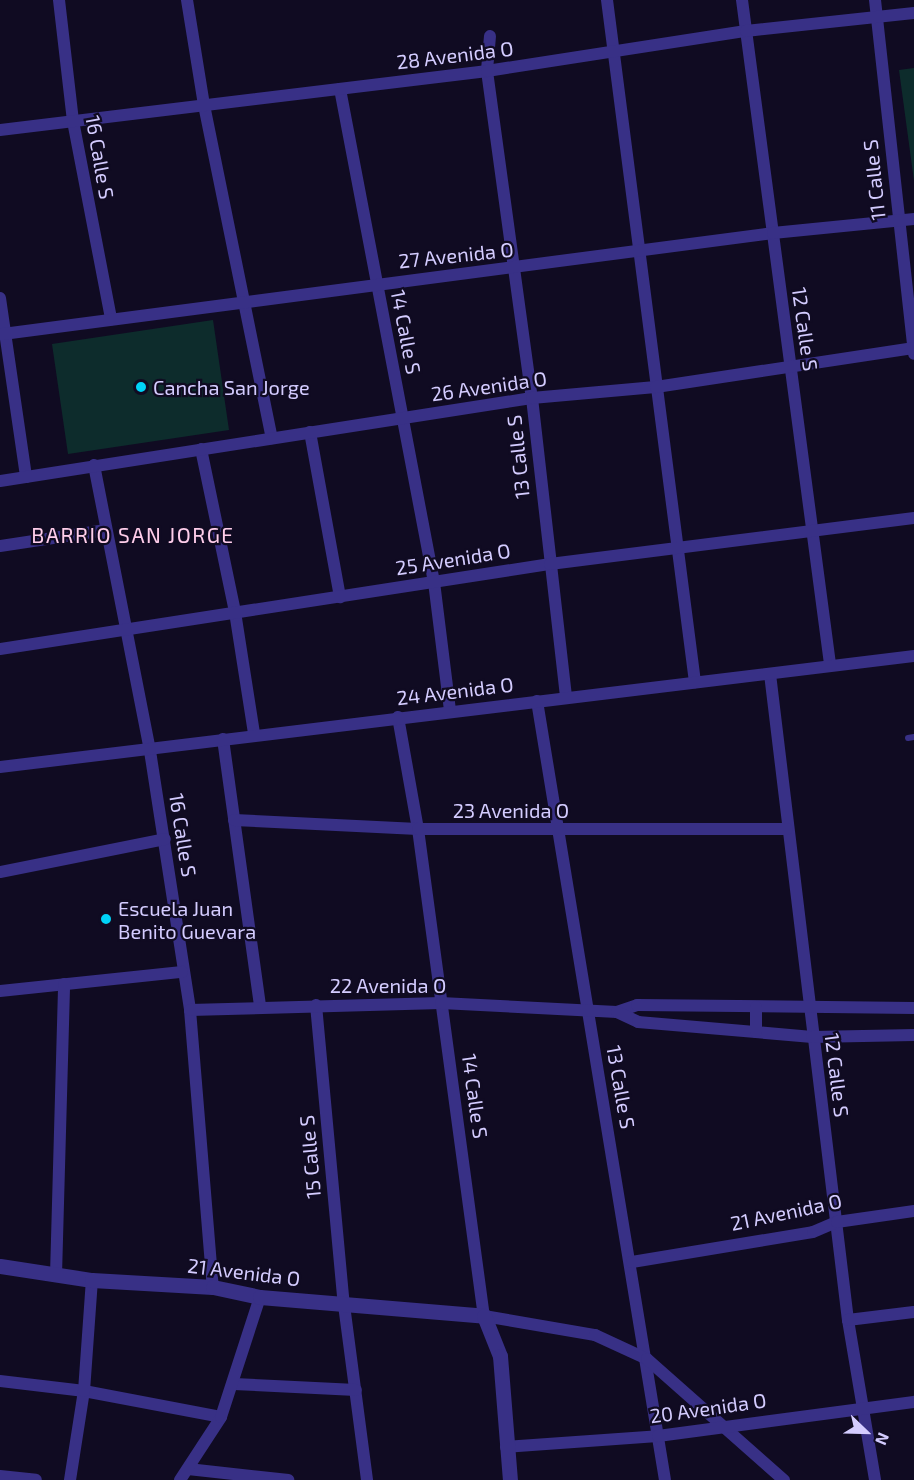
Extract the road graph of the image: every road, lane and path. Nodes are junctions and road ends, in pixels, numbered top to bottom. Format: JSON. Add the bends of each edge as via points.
{"nodes":[{"id":1,"x":59,"y":0,"type":"edge"},
{"id":2,"x":187,"y":0,"type":"edge"},
{"id":3,"x":607,"y":0,"type":"edge"},
{"id":4,"x":742,"y":0,"type":"edge"},
{"id":5,"x":875,"y":0,"type":"edge"},
{"id":6,"x":914,"y":13,"type":"edge"},
{"id":7,"x":877,"y":18,"type":"junction"},
{"id":8,"x":746,"y":32,"type":"junction"},
{"id":9,"x":490,"y":36,"type":"dead end"},
{"id":10,"x":614,"y":53,"type":"junction"},
{"id":11,"x":487,"y":71,"type":"junction"},
{"id":12,"x":340,"y":89,"type":"junction"},
{"id":13,"x":204,"y":105,"type":"junction"},
{"id":14,"x":73,"y":121,"type":"junction"},
{"id":15,"x":0,"y":130,"type":"edge"},
{"id":16,"x":914,"y":219,"type":"edge"},
{"id":17,"x":898,"y":221,"type":"junction"},
{"id":18,"x":773,"y":233,"type":"junction"},
{"id":19,"x":639,"y":251,"type":"junction"},
{"id":20,"x":514,"y":268,"type":"junction"},
{"id":21,"x":376,"y":283,"type":"junction"},
{"id":22,"x":0,"y":298,"type":"edge"},
{"id":23,"x":247,"y":302,"type":"junction"},
{"id":24,"x":111,"y":320,"type":"junction"},
{"id":25,"x":3,"y":334,"type":"junction"},
{"id":26,"x":914,"y":351,"type":"edge"},
{"id":27,"x":4,"y":364,"type":"edge"},
{"id":28,"x":791,"y":368,"type":"junction"},
{"id":29,"x":656,"y":387,"type":"junction"},
{"id":30,"x":532,"y":398,"type":"junction"},
{"id":31,"x":401,"y":418,"type":"junction"},
{"id":32,"x":310,"y":432,"type":"junction"},
{"id":33,"x":272,"y":438,"type":"junction"},
{"id":34,"x":201,"y":449,"type":"junction"},
{"id":35,"x":94,"y":465,"type":"junction"},
{"id":36,"x":26,"y":477,"type":"junction"},
{"id":37,"x":0,"y":481,"type":"edge"},
{"id":38,"x":914,"y":518,"type":"edge"},
{"id":39,"x":813,"y":528,"type":"junction"},
{"id":40,"x":106,"y":530,"type":"junction"},
{"id":41,"x":0,"y":546,"type":"edge"},
{"id":42,"x":677,"y":548,"type":"junction"},
{"id":43,"x":550,"y":564,"type":"junction"},
{"id":44,"x":434,"y":582,"type":"junction"},
{"id":45,"x":340,"y":597,"type":"junction"},
{"id":46,"x":235,"y":612,"type":"junction"},
{"id":47,"x":124,"y":631,"type":"junction"},
{"id":48,"x":0,"y":649,"type":"edge"},
{"id":49,"x":914,"y":656,"type":"edge"},
{"id":50,"x":830,"y":664,"type":"junction"},
{"id":51,"x":770,"y":674,"type":"junction"},
{"id":52,"x":695,"y":682,"type":"junction"},
{"id":53,"x":566,"y":698,"type":"junction"},
{"id":54,"x":537,"y":701,"type":"junction"},
{"id":55,"x":450,"y":711,"type":"junction"},
{"id":56,"x":398,"y":717,"type":"junction"},
{"id":57,"x":254,"y":734,"type":"junction"},
{"id":58,"x":223,"y":739,"type":"junction"},
{"id":59,"x":150,"y":751,"type":"junction"},
{"id":60,"x":0,"y":767,"type":"edge"},
{"id":61,"x":234,"y":820,"type":"junction"},
{"id":62,"x":787,"y":829,"type":"junction"},
{"id":63,"x":418,"y":830,"type":"junction"},
{"id":64,"x":558,"y":830,"type":"junction"},
{"id":65,"x":165,"y":839,"type":"junction"},
{"id":66,"x":0,"y":872,"type":"edge"},
{"id":67,"x":182,"y":972,"type":"junction"},
{"id":68,"x":64,"y":984,"type":"junction"},
{"id":69,"x":0,"y":991,"type":"edge"},
{"id":70,"x":441,"y":1003,"type":"junction"},
{"id":71,"x":316,"y":1005,"type":"junction"},
{"id":72,"x":260,"y":1006,"type":"junction"},
{"id":73,"x":756,"y":1007,"type":"junction"},
{"id":74,"x":811,"y":1008,"type":"junction"},
{"id":75,"x":914,"y":1008,"type":"edge"},
{"id":76,"x":587,"y":1009,"type":"junction"},
{"id":77,"x":190,"y":1010,"type":"junction"},
{"id":78,"x":617,"y":1012,"type":"junction"},
{"id":79,"x":756,"y":1032,"type":"junction"},
{"id":80,"x":914,"y":1035,"type":"edge"},
{"id":81,"x":812,"y":1037,"type":"junction"},
{"id":82,"x":914,"y":1211,"type":"edge"},
{"id":83,"x":837,"y":1222,"type":"junction"},
{"id":84,"x":632,"y":1262,"type":"junction"},
{"id":85,"x":0,"y":1266,"type":"edge"},
{"id":86,"x":56,"y":1275,"type":"junction"},
{"id":87,"x":92,"y":1280,"type":"junction"},
{"id":88,"x":213,"y":1287,"type":"junction"},
{"id":89,"x":260,"y":1297,"type":"junction"},
{"id":90,"x":344,"y":1305,"type":"junction"},
{"id":91,"x":914,"y":1312,"type":"edge"},
{"id":92,"x":484,"y":1316,"type":"junction"},
{"id":93,"x":848,"y":1320,"type":"junction"},
{"id":94,"x":647,"y":1359,"type":"junction"},
{"id":95,"x":0,"y":1381,"type":"edge"},
{"id":96,"x":234,"y":1384,"type":"junction"},
{"id":97,"x":356,"y":1390,"type":"junction"},
{"id":98,"x":84,"y":1391,"type":"junction"},
{"id":99,"x":914,"y":1402,"type":"edge"},
{"id":100,"x":862,"y":1408,"type":"junction"},
{"id":101,"x":221,"y":1417,"type":"junction"},
{"id":102,"x":722,"y":1426,"type":"junction"},
{"id":103,"x":658,"y":1436,"type":"junction"},
{"id":104,"x":506,"y":1447,"type":"junction"},
{"id":105,"x":184,"y":1475,"type":"edge"},
{"id":106,"x":0,"y":1476,"type":"edge"},
{"id":107,"x":36,"y":1480,"type":"edge"},
{"id":108,"x":70,"y":1480,"type":"edge"},
{"id":109,"x":288,"y":1480,"type":"edge"},
{"id":110,"x":367,"y":1480,"type":"edge"},
{"id":111,"x":510,"y":1480,"type":"edge"},
{"id":112,"x":665,"y":1480,"type":"edge"},
{"id":113,"x":784,"y":1480,"type":"edge"},
{"id":114,"x":875,"y":1480,"type":"edge"}],
"edges":[{"from":1,"to":14,"type":"street","name":"16 Calle S"},
{"from":2,"to":13,"type":"street"},
{"from":3,"to":10,"type":"street"},
{"from":4,"to":8,"type":"street","name":"12 Calle S"},
{"from":5,"to":7,"type":"street","name":"11 Calle S"},
{"from":6,"to":7,"type":"street","name":"28 Avenida O"},
{"from":7,"to":8,"type":"street","name":"28 Avenida O"},
{"from":7,"to":17,"type":"street","name":"11 Calle S"},
{"from":8,"to":10,"type":"street","name":"28 Avenida O"},
{"from":8,"to":18,"type":"street","name":"12 Calle S"},
{"from":9,"to":11,"type":"street","name":"13 Calle S"},
{"from":10,"to":11,"type":"street","name":"28 Avenida O"},
{"from":10,"to":19,"type":"street"},
{"from":11,"to":12,"type":"street","name":"28 Avenida O"},
{"from":11,"to":20,"type":"street","name":"13 Calle S"},
{"from":12,"to":13,"type":"street","name":"28 Avenida O"},
{"from":12,"to":21,"type":"street","name":"14 Calle S"},
{"from":13,"to":14,"type":"street","name":"28 Avenida O"},
{"from":13,"to":23,"type":"street"},
{"from":14,"to":15,"type":"street","name":"28 Avenida O"},
{"from":14,"to":24,"type":"street","name":"16 Calle S"},
{"from":16,"to":17,"type":"street","name":"27 Avenida O"},
{"from":17,"to":18,"type":"street","name":"27 Avenida O"},
{"from":17,"to":26,"type":"street","name":"11 Calle S"},
{"from":18,"to":19,"type":"street","name":"27 Avenida O"},
{"from":18,"to":28,"type":"street","name":"12 Calle S"},
{"from":19,"to":20,"type":"street","name":"27 Avenida O"},
{"from":19,"to":29,"type":"street"},
{"from":20,"to":21,"type":"street","name":"27 Avenida O"},
{"from":20,"to":30,"type":"street","name":"13 Calle S"},
{"from":21,"to":23,"type":"street","name":"27 Avenida O"},
{"from":21,"to":31,"type":"street","name":"14 Calle S"},
{"from":22,"to":25,"type":"street"},
{"from":23,"to":24,"type":"street","name":"27 Avenida O"},
{"from":23,"to":33,"type":"street"},
{"from":24,"to":25,"type":"street","name":"27 Avenida O"},
{"from":25,"to":27,"type":"street"},
{"from":26,"to":28,"type":"street","name":"26 Avenida O"},
{"from":27,"to":36,"type":"street"},
{"from":28,"to":29,"type":"street","name":"26 Avenida O"},
{"from":28,"to":39,"type":"street","name":"12 Calle S"},
{"from":29,"to":30,"type":"street","name":"26 Avenida O"},
{"from":29,"to":42,"type":"street"},
{"from":30,"to":31,"type":"street","name":"26 Avenida O"},
{"from":30,"to":43,"type":"street","name":"13 Calle S"},
{"from":31,"to":32,"type":"street","name":"26 Avenida O"},
{"from":31,"to":44,"type":"street","name":"14 Calle S"},
{"from":32,"to":33,"type":"street","name":"26 Avenida O"},
{"from":32,"to":45,"type":"street"},
{"from":33,"to":34,"type":"street","name":"26 Avenida O"},
{"from":34,"to":35,"type":"street","name":"26 Avenida O"},
{"from":34,"to":46,"type":"street"},
{"from":35,"to":36,"type":"street","name":"26 Avenida O"},
{"from":35,"to":40,"type":"street","name":"16 Calle S"},
{"from":36,"to":37,"type":"street","name":"26 Avenida O"},
{"from":38,"to":39,"type":"street","name":"25 Avenida O"},
{"from":39,"to":42,"type":"street","name":"25 Avenida O"},
{"from":39,"to":50,"type":"street","name":"12 Calle S"},
{"from":40,"to":41,"type":"street"},
{"from":40,"to":47,"type":"street","name":"16 Calle S"},
{"from":42,"to":43,"type":"street","name":"25 Avenida O"},
{"from":42,"to":52,"type":"street"},
{"from":43,"to":44,"type":"street","name":"25 Avenida O"},
{"from":43,"to":53,"type":"street","name":"13 Calle S"},
{"from":44,"to":45,"type":"street","name":"25 Avenida O"},
{"from":44,"to":55,"type":"street","name":"14 Calle S"},
{"from":45,"to":46,"type":"street","name":"25 Avenida O"},
{"from":46,"to":47,"type":"street","name":"25 Avenida O"},
{"from":46,"to":57,"type":"street"},
{"from":47,"to":48,"type":"street","name":"25 Avenida O"},
{"from":47,"to":59,"type":"street","name":"16 Calle S"},
{"from":49,"to":50,"type":"street","name":"24 Avenida O"},
{"from":50,"to":51,"type":"street","name":"24 Avenida O"},
{"from":51,"to":52,"type":"street","name":"24 Avenida O"},
{"from":51,"to":62,"type":"street","name":"12 Calle S"},
{"from":52,"to":53,"type":"street","name":"24 Avenida O"},
{"from":53,"to":54,"type":"street","name":"24 Avenida O"},
{"from":54,"to":55,"type":"street","name":"24 Avenida O"},
{"from":54,"to":64,"type":"street","name":"13 Calle S"},
{"from":55,"to":56,"type":"street","name":"24 Avenida O"},
{"from":56,"to":57,"type":"street","name":"24 Avenida O"},
{"from":56,"to":63,"type":"street","name":"14 Calle S"},
{"from":57,"to":58,"type":"street","name":"24 Avenida O"},
{"from":58,"to":59,"type":"street","name":"24 Avenida O"},
{"from":58,"to":61,"type":"street"},
{"from":59,"to":60,"type":"street","name":"24 Avenida O"},
{"from":59,"to":65,"type":"street","name":"16 Calle S"},
{"from":61,"to":63,"type":"street","name":"23 Avenida O"},
{"from":61,"to":72,"type":"street"},
{"from":62,"to":64,"type":"street","name":"23 Avenida O"},
{"from":62,"to":74,"type":"street","name":"12 Calle S"},
{"from":63,"to":64,"type":"street","name":"23 Avenida O"},
{"from":63,"to":70,"type":"street","name":"14 Calle S"},
{"from":64,"to":76,"type":"street","name":"13 Calle S"},
{"from":65,"to":66,"type":"street"},
{"from":65,"to":67,"type":"street","name":"16 Calle S"},
{"from":67,"to":68,"type":"street"},
{"from":67,"to":77,"type":"street","name":"16 Calle S"},
{"from":68,"to":69,"type":"street"},
{"from":68,"to":86,"type":"street"},
{"from":70,"to":71,"type":"street","name":"22 Avenida O"},
{"from":70,"to":76,"type":"street","name":"22 Avenida O"},
{"from":70,"to":92,"type":"street","name":"14 Calle S"},
{"from":71,"to":72,"type":"street","name":"22 Avenida O"},
{"from":71,"to":90,"type":"street","name":"15 Calle S"},
{"from":72,"to":77,"type":"street","name":"22 Avenida O"},
{"from":73,"to":74,"type":"street"},
{"from":73,"to":78,"type":"street","via":[[637,1005]]},
{"from":73,"to":79,"type":"street"},
{"from":74,"to":75,"type":"street"},
{"from":74,"to":81,"type":"street","name":"12 Calle S"},
{"from":76,"to":78,"type":"street","name":"22 Avenida O"},
{"from":76,"to":84,"type":"street","name":"13 Calle S"},
{"from":77,"to":88,"type":"street","name":"16 Calle S"},
{"from":78,"to":79,"type":"street","via":[[638,1023]]},
{"from":79,"to":81,"type":"street"},
{"from":80,"to":81,"type":"street"},
{"from":81,"to":83,"type":"street","name":"12 Calle S"},
{"from":82,"to":83,"type":"street","name":"21 Avenida O"},
{"from":83,"to":84,"type":"street","name":"21 Avenida O","via":[[813,1232]]},
{"from":83,"to":93,"type":"street","name":"12 Calle S"},
{"from":84,"to":94,"type":"street","name":"13 Calle S"},
{"from":85,"to":86,"type":"street","name":"21 Avenida O"},
{"from":86,"to":87,"type":"street","name":"21 Avenida O"},
{"from":87,"to":88,"type":"street","name":"21 Avenida O"},
{"from":87,"to":98,"type":"street"},
{"from":88,"to":89,"type":"street","name":"21 Avenida O"},
{"from":89,"to":90,"type":"street","name":"21 Avenida O"},
{"from":89,"to":96,"type":"street"},
{"from":90,"to":92,"type":"street","name":"21 Avenida O"},
{"from":90,"to":97,"type":"street","name":"15 Calle S"},
{"from":91,"to":93,"type":"street"},
{"from":92,"to":94,"type":"street","via":[[595,1335]]},
{"from":92,"to":104,"type":"street","name":"14 Calle S","via":[[500,1356]]},
{"from":93,"to":100,"type":"street","name":"12 Calle S"},
{"from":94,"to":102,"type":"street"},
{"from":94,"to":103,"type":"street","name":"13 Calle S"},
{"from":95,"to":98,"type":"street"},
{"from":96,"to":97,"type":"street"},
{"from":96,"to":101,"type":"street"},
{"from":97,"to":110,"type":"street","name":"15 Calle S"},
{"from":98,"to":101,"type":"street"},
{"from":98,"to":108,"type":"street"},
{"from":99,"to":100,"type":"street","name":"20 Avenida O"},
{"from":100,"to":102,"type":"street","name":"20 Avenida O"},
{"from":100,"to":114,"type":"street","name":"12 Calle S"},
{"from":101,"to":105,"type":"street"},
{"from":102,"to":103,"type":"street","name":"20 Avenida O"},
{"from":102,"to":113,"type":"street"},
{"from":103,"to":104,"type":"street","name":"20 Avenida O"},
{"from":103,"to":112,"type":"street","name":"13 Calle S"},
{"from":104,"to":111,"type":"street","name":"14 Calle S"},
{"from":105,"to":109,"type":"street"},
{"from":106,"to":107,"type":"street"}]}
